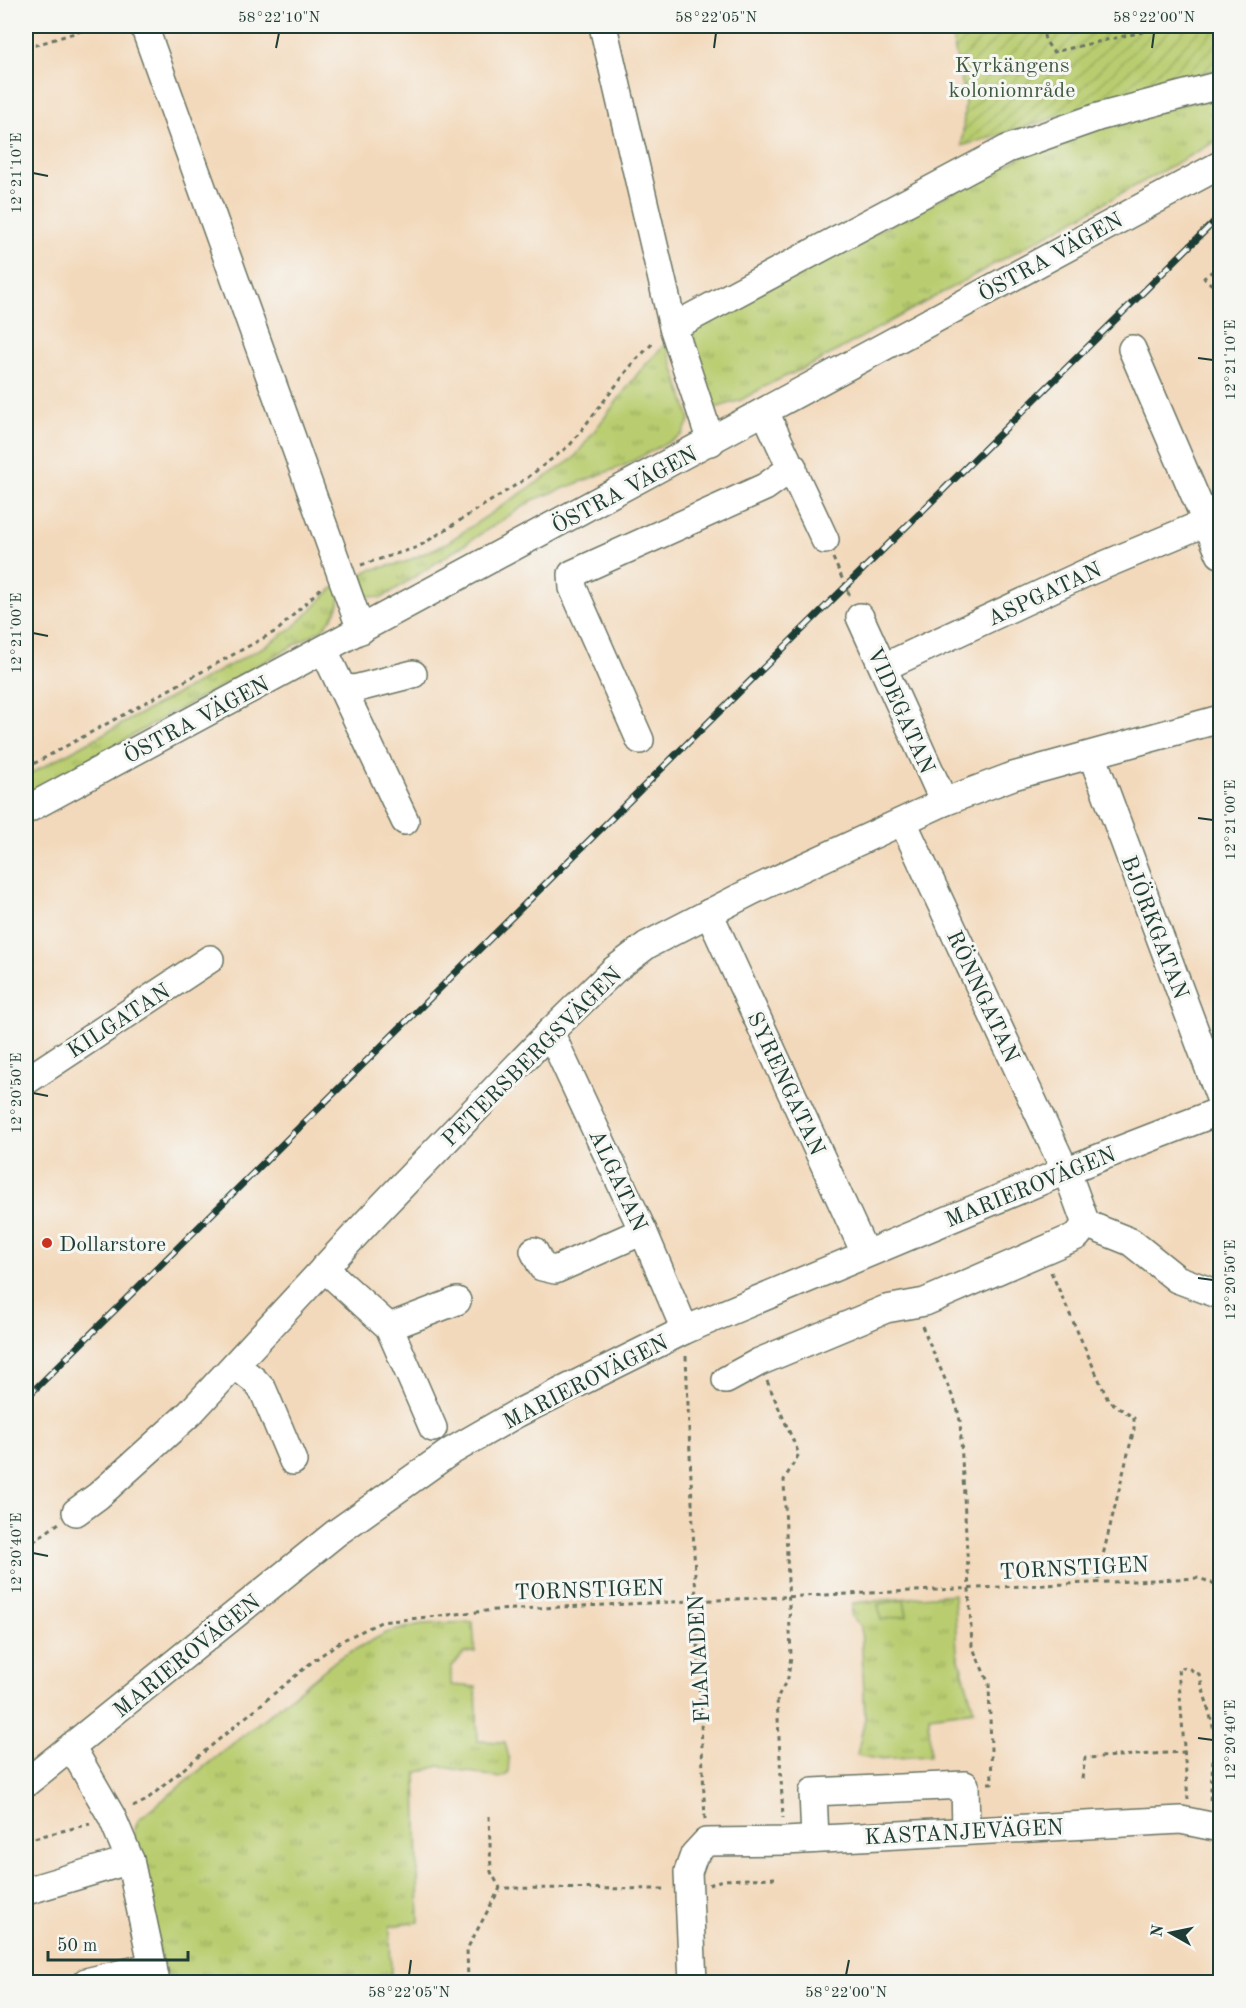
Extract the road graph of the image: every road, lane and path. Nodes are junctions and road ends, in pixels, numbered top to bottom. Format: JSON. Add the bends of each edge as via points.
{"nodes":[{"id":1,"x":97,"y":26,"type":"edge"},
{"id":2,"x":144,"y":26,"type":"edge"},
{"id":3,"x":603,"y":26,"type":"edge"},
{"id":4,"x":1042,"y":26,"type":"edge"},
{"id":5,"x":1169,"y":26,"type":"edge"},
{"id":6,"x":26,"y":48,"type":"edge"},
{"id":7,"x":1221,"y":85,"type":"edge"},
{"id":8,"x":1221,"y":165,"type":"edge"},
{"id":9,"x":1221,"y":265,"type":"edge"},
{"id":10,"x":1221,"y":286,"type":"edge"},
{"id":11,"x":673,"y":327,"type":"junction"},
{"id":12,"x":1132,"y":349,"type":"dead end"},
{"id":13,"x":765,"y":412,"type":"junction"},
{"id":14,"x":711,"y":442,"type":"junction"},
{"id":15,"x":793,"y":467,"type":"junction"},
{"id":16,"x":1207,"y":522,"type":"junction"},
{"id":17,"x":825,"y":540,"type":"dead end"},
{"id":18,"x":1221,"y":554,"type":"edge"},
{"id":19,"x":837,"y":569,"type":"dead end"},
{"id":20,"x":855,"y":608,"type":"joint"},
{"id":21,"x":361,"y":630,"type":"junction"},
{"id":22,"x":324,"y":650,"type":"junction"},
{"id":23,"x":884,"y":667,"type":"junction"},
{"id":24,"x":413,"y":674,"type":"dead end"},
{"id":25,"x":341,"y":687,"type":"junction"},
{"id":26,"x":1221,"y":719,"type":"edge"},
{"id":27,"x":640,"y":740,"type":"dead end"},
{"id":28,"x":1092,"y":755,"type":"junction"},
{"id":29,"x":944,"y":802,"type":"junction"},
{"id":30,"x":26,"y":810,"type":"edge"},
{"id":31,"x":405,"y":821,"type":"dead end"},
{"id":32,"x":903,"y":822,"type":"junction"},
{"id":33,"x":709,"y":913,"type":"junction"},
{"id":34,"x":210,"y":959,"type":"dead end"},
{"id":35,"x":550,"y":1032,"type":"junction"},
{"id":36,"x":26,"y":1081,"type":"edge"},
{"id":37,"x":1221,"y":1098,"type":"edge"},
{"id":38,"x":1221,"y":1111,"type":"edge"},
{"id":39,"x":1065,"y":1171,"type":"junction"},
{"id":40,"x":1086,"y":1224,"type":"junction"},
{"id":41,"x":643,"y":1231,"type":"junction"},
{"id":42,"x":534,"y":1251,"type":"dead end"},
{"id":43,"x":1042,"y":1251,"type":"junction"},
{"id":44,"x":865,"y":1253,"type":"junction"},
{"id":45,"x":324,"y":1268,"type":"junction"},
{"id":46,"x":1221,"y":1295,"type":"edge"},
{"id":47,"x":457,"y":1301,"type":"dead end"},
{"id":48,"x":913,"y":1303,"type":"junction"},
{"id":49,"x":389,"y":1327,"type":"junction"},
{"id":50,"x":685,"y":1330,"type":"junction"},
{"id":51,"x":759,"y":1362,"type":"junction"},
{"id":52,"x":235,"y":1365,"type":"junction"},
{"id":53,"x":726,"y":1380,"type":"dead end"},
{"id":54,"x":433,"y":1428,"type":"dead end"},
{"id":55,"x":293,"y":1461,"type":"dead end"},
{"id":56,"x":76,"y":1512,"type":"joint"},
{"id":57,"x":26,"y":1547,"type":"edge"},
{"id":58,"x":1098,"y":1582,"type":"junction"},
{"id":59,"x":1221,"y":1586,"type":"edge"},
{"id":60,"x":970,"y":1588,"type":"junction"},
{"id":61,"x":791,"y":1596,"type":"junction"},
{"id":62,"x":695,"y":1601,"type":"junction"},
{"id":63,"x":72,"y":1748,"type":"junction"},
{"id":64,"x":1185,"y":1752,"type":"junction"},
{"id":65,"x":1082,"y":1779,"type":"dead end"},
{"id":66,"x":26,"y":1784,"type":"edge"},
{"id":67,"x":965,"y":1785,"type":"junction"},
{"id":68,"x":489,"y":1816,"type":"dead end"},
{"id":69,"x":112,"y":1817,"type":"junction"},
{"id":70,"x":1206,"y":1825,"type":"edge"},
{"id":71,"x":966,"y":1831,"type":"junction"},
{"id":72,"x":815,"y":1839,"type":"junction"},
{"id":73,"x":26,"y":1840,"type":"edge"},
{"id":74,"x":785,"y":1841,"type":"junction"},
{"id":75,"x":706,"y":1842,"type":"junction"},
{"id":76,"x":130,"y":1860,"type":"junction"},
{"id":77,"x":775,"y":1878,"type":"dead end"},
{"id":78,"x":500,"y":1888,"type":"junction"},
{"id":79,"x":26,"y":1891,"type":"edge"},
{"id":80,"x":689,"y":1899,"type":"junction"},
{"id":81,"x":154,"y":1974,"type":"edge"},
{"id":82,"x":86,"y":1983,"type":"edge"},
{"id":83,"x":468,"y":1983,"type":"edge"},
{"id":84,"x":693,"y":1983,"type":"edge"},
{"id":85,"x":894,"y":1983,"type":"edge"},
{"id":86,"x":934,"y":1983,"type":"edge"}],
"edges":[{"from":1,"to":6,"type":"path"},
{"from":2,"to":21,"type":"street"},
{"from":3,"to":11,"type":"street"},
{"from":4,"to":5,"type":"path","via":[[1053,52]]},
{"from":7,"to":11,"type":"street","via":[[1098,117],[1007,149]]},
{"from":8,"to":13,"type":"street","name":"ÖSTRA VÄGEN"},
{"from":9,"to":10,"type":"path","via":[[1204,278]]},
{"from":11,"to":14,"type":"street"},
{"from":12,"to":16,"type":"street"},
{"from":13,"to":14,"type":"street","name":"ÖSTRA VÄGEN"},
{"from":13,"to":15,"type":"street"},
{"from":14,"to":21,"type":"street","name":"ÖSTRA VÄGEN"},
{"from":15,"to":17,"type":"street"},
{"from":15,"to":27,"type":"street","via":[[765,487],[572,574],[573,588]]},
{"from":16,"to":18,"type":"street"},
{"from":16,"to":23,"type":"street","name":"ASPGATAN","via":[[1090,571]]},
{"from":19,"to":20,"type":"path"},
{"from":20,"to":23,"type":"street","name":"VIDEGATAN"},
{"from":21,"to":22,"type":"street","name":"ÖSTRA VÄGEN"},
{"from":22,"to":25,"type":"street"},
{"from":22,"to":30,"type":"street","name":"ÖSTRA VÄGEN"},
{"from":23,"to":29,"type":"street","name":"VIDEGATAN"},
{"from":24,"to":25,"type":"street","via":[[354,689]]},
{"from":25,"to":31,"type":"street"},
{"from":26,"to":28,"type":"street","name":"PETERSBERGSVÄGEN"},
{"from":28,"to":29,"type":"street","name":"PETERSBERGSVÄGEN","via":[[1013,776]]},
{"from":28,"to":37,"type":"street","name":"BJÖRKGATAN"},
{"from":29,"to":32,"type":"street","name":"PETERSBERGSVÄGEN"},
{"from":32,"to":33,"type":"street","name":"PETERSBERGSVÄGEN"},
{"from":32,"to":39,"type":"street","name":"RÖNNGATAN"},
{"from":33,"to":35,"type":"street","name":"PETERSBERGSVÄGEN","via":[[647,945],[614,970]]},
{"from":33,"to":44,"type":"street","name":"SYRENGATAN"},
{"from":34,"to":36,"type":"street","name":"KILGATAN"},
{"from":35,"to":41,"type":"street","name":"ALGATAN"},
{"from":35,"to":45,"type":"street","name":"PETERSBERGSVÄGEN"},
{"from":38,"to":39,"type":"street","name":"MARIEROVÄGEN"},
{"from":39,"to":40,"type":"street","name":"RÖNNGATAN"},
{"from":39,"to":44,"type":"street","name":"MARIEROVÄGEN"},
{"from":40,"to":43,"type":"street","via":[[1077,1236]]},
{"from":40,"to":46,"type":"street","via":[[1131,1242],[1177,1279]]},
{"from":41,"to":42,"type":"street","via":[[555,1270],[542,1267]]},
{"from":41,"to":50,"type":"street","name":"ALGATAN"},
{"from":43,"to":48,"type":"street","via":[[925,1302]]},
{"from":43,"to":58,"type":"path","via":[[1108,1400],[1134,1418]]},
{"from":44,"to":50,"type":"street","name":"MARIEROVÄGEN"},
{"from":45,"to":49,"type":"street"},
{"from":45,"to":52,"type":"street","name":"PETERSBERGSVÄGEN"},
{"from":47,"to":49,"type":"street"},
{"from":48,"to":51,"type":"street","via":[[886,1309]]},
{"from":48,"to":60,"type":"path","via":[[960,1421]]},
{"from":49,"to":54,"type":"street"},
{"from":50,"to":62,"type":"path","name":"FLANADEN"},
{"from":50,"to":63,"type":"street","name":"MARIEROVÄGEN","via":[[516,1414],[432,1465],[336,1533]]},
{"from":51,"to":53,"type":"street"},
{"from":51,"to":61,"type":"path","via":[[799,1454],[784,1480]]},
{"from":52,"to":55,"type":"street","via":[[262,1390]]},
{"from":52,"to":56,"type":"street","name":"PETERSBERGSVÄGEN","via":[[144,1456]]},
{"from":56,"to":57,"type":"path"},
{"from":58,"to":59,"type":"path","name":"TORNSTIGEN","via":[[1199,1578]]},
{"from":58,"to":60,"type":"path","name":"TORNSTIGEN"},
{"from":60,"to":61,"type":"path","name":"TORNSTIGEN"},
{"from":60,"to":67,"type":"path","via":[[972,1646],[989,1684],[992,1783]]},
{"from":61,"to":62,"type":"path","name":"TORNSTIGEN"},
{"from":61,"to":74,"type":"path","via":[[792,1656],[788,1678],[777,1698]]},
{"from":62,"to":69,"type":"path","name":"TORNSTIGEN","via":[[495,1610],[381,1622],[341,1641],[145,1801]]},
{"from":62,"to":75,"type":"path","name":"FLANADEN"},
{"from":63,"to":66,"type":"street","name":"MARIEROVÄGEN"},
{"from":63,"to":69,"type":"street"},
{"from":64,"to":65,"type":"path","via":[[1085,1758]]},
{"from":64,"to":70,"type":"path"},
{"from":64,"to":70,"type":"path","via":[[1178,1668],[1186,1667],[1199,1674],[1215,1734]]},
{"from":67,"to":71,"type":"street"},
{"from":67,"to":72,"type":"street","via":[[813,1792]]},
{"from":68,"to":78,"type":"path","via":[[491,1872]]},
{"from":69,"to":73,"type":"path","name":"TORNSTIGEN"},
{"from":69,"to":76,"type":"street"},
{"from":70,"to":71,"type":"street","name":"KASTANJEVÄGEN"},
{"from":71,"to":72,"type":"street","name":"KASTANJEVÄGEN"},
{"from":72,"to":74,"type":"street","name":"KASTANJEVÄGEN"},
{"from":74,"to":75,"type":"street","name":"KASTANJEVÄGEN"},
{"from":75,"to":80,"type":"street","via":[[690,1863]]},
{"from":76,"to":79,"type":"street"},
{"from":76,"to":81,"type":"street"},
{"from":77,"to":80,"type":"path","via":[[722,1880]]},
{"from":78,"to":80,"type":"path"},
{"from":78,"to":83,"type":"path","via":[[468,1949]]},
{"from":80,"to":84,"type":"street"},
{"from":81,"to":82,"type":"street"},
{"from":85,"to":86,"type":"path","via":[[904,1979]]}]}
